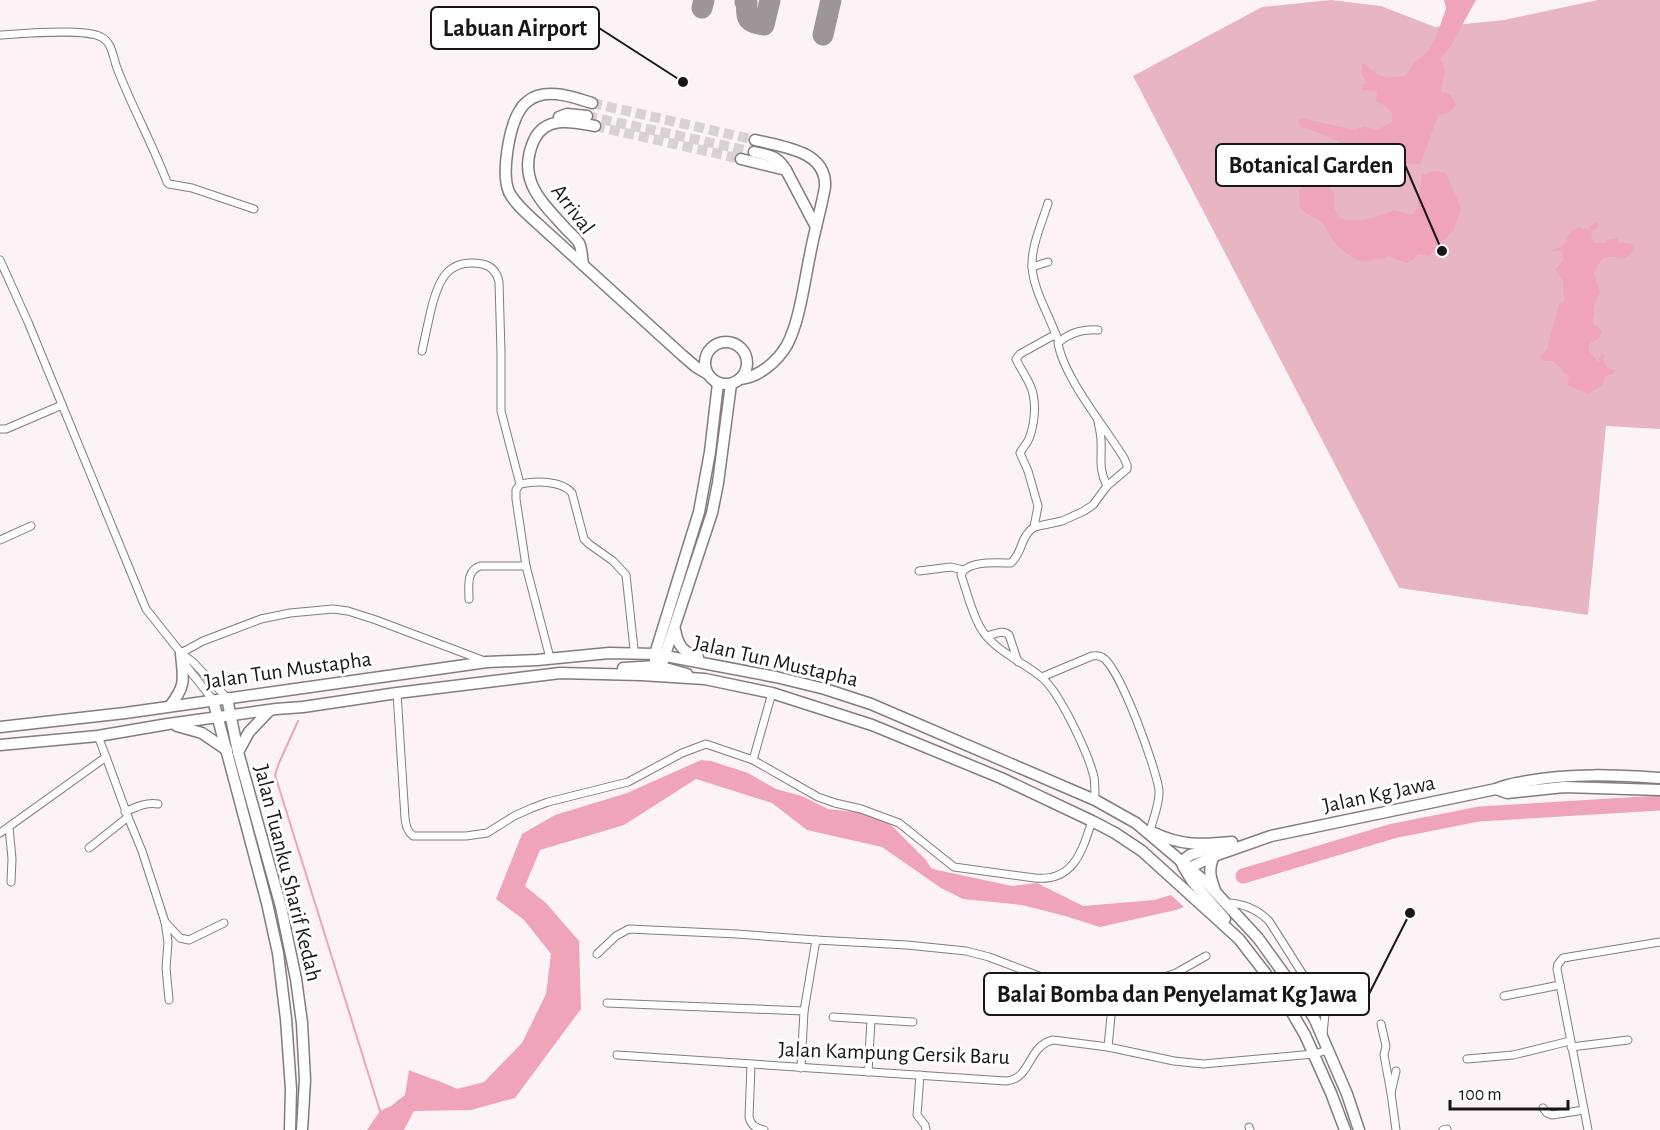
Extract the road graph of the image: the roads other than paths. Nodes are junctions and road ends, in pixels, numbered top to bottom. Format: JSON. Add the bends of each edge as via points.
{"nodes":[{"id":1,"x":0,"y":35,"type":"edge"},
{"id":2,"x":592,"y":103,"type":"tunnel mouth"},
{"id":3,"x":587,"y":116,"type":"tunnel mouth"},
{"id":4,"x":546,"y":125,"type":"junction"},
{"id":5,"x":595,"y":126,"type":"tunnel mouth"},
{"id":6,"x":755,"y":140,"type":"tunnel mouth"},
{"id":7,"x":754,"y":152,"type":"tunnel mouth"},
{"id":8,"x":741,"y":159,"type":"tunnel mouth"},
{"id":9,"x":786,"y":170,"type":"junction"},
{"id":10,"x":1048,"y":203,"type":"dead end"},
{"id":11,"x":254,"y":209,"type":"dead end"},
{"id":12,"x":816,"y":227,"type":"junction"},
{"id":13,"x":0,"y":260,"type":"edge"},
{"id":14,"x":1048,"y":262,"type":"dead end"},
{"id":15,"x":584,"y":265,"type":"junction"},
{"id":16,"x":1032,"y":267,"type":"junction"},
{"id":17,"x":1098,"y":330,"type":"dead end"},
{"id":18,"x":1056,"y":334,"type":"junction"},
{"id":19,"x":1058,"y":343,"type":"junction"},
{"id":20,"x":422,"y":351,"type":"dead end"},
{"id":21,"x":706,"y":373,"type":"junction"},
{"id":22,"x":735,"y":381,"type":"junction"},
{"id":23,"x":718,"y":383,"type":"junction"},
{"id":24,"x":62,"y":405,"type":"junction"},
{"id":25,"x":1097,"y":417,"type":"junction"},
{"id":26,"x":0,"y":429,"type":"edge"},
{"id":27,"x":520,"y":484,"type":"junction"},
{"id":28,"x":1107,"y":486,"type":"junction"},
{"id":29,"x":31,"y":526,"type":"dead end"},
{"id":30,"x":1034,"y":527,"type":"junction"},
{"id":31,"x":0,"y":540,"type":"edge"},
{"id":32,"x":526,"y":566,"type":"junction"},
{"id":33,"x":963,"y":570,"type":"junction"},
{"id":34,"x":920,"y":571,"type":"dead end"},
{"id":35,"x":469,"y":599,"type":"dead end"},
{"id":36,"x":670,"y":623,"type":"junction"},
{"id":37,"x":987,"y":636,"type":"junction"},
{"id":38,"x":634,"y":649,"type":"junction"},
{"id":39,"x":181,"y":653,"type":"junction"},
{"id":40,"x":609,"y":653,"type":"junction"},
{"id":41,"x":660,"y":655,"type":"junction"},
{"id":42,"x":550,"y":658,"type":"junction"},
{"id":43,"x":487,"y":662,"type":"junction"},
{"id":44,"x":1018,"y":662,"type":"junction"},
{"id":45,"x":658,"y":666,"type":"junction"},
{"id":46,"x":746,"y":672,"type":"junction"},
{"id":47,"x":560,"y":673,"type":"junction"},
{"id":48,"x":1042,"y":677,"type":"junction"},
{"id":49,"x":705,"y":679,"type":"junction"},
{"id":50,"x":398,"y":693,"type":"junction"},
{"id":51,"x":772,"y":693,"type":"junction"},
{"id":52,"x":227,"y":698,"type":"junction"},
{"id":53,"x":213,"y":700,"type":"junction"},
{"id":54,"x":170,"y":706,"type":"junction"},
{"id":55,"x":273,"y":710,"type":"junction"},
{"id":56,"x":231,"y":716,"type":"junction"},
{"id":57,"x":218,"y":718,"type":"junction"},
{"id":58,"x":1,"y":724,"type":"edge"},
{"id":59,"x":168,"y":724,"type":"junction"},
{"id":60,"x":98,"y":736,"type":"junction"},
{"id":61,"x":0,"y":745,"type":"edge"},
{"id":62,"x":227,"y":750,"type":"junction"},
{"id":63,"x":238,"y":752,"type":"junction"},
{"id":64,"x":106,"y":757,"type":"junction"},
{"id":65,"x":753,"y":760,"type":"junction"},
{"id":66,"x":1660,"y":778,"type":"edge"},
{"id":67,"x":1496,"y":789,"type":"junction"},
{"id":68,"x":1660,"y":790,"type":"edge"},
{"id":69,"x":1095,"y":800,"type":"junction"},
{"id":70,"x":158,"y":804,"type":"dead end"},
{"id":71,"x":127,"y":814,"type":"junction"},
{"id":72,"x":1092,"y":821,"type":"junction"},
{"id":73,"x":1136,"y":823,"type":"junction"},
{"id":74,"x":9,"y":827,"type":"junction"},
{"id":75,"x":1150,"y":831,"type":"junction"},
{"id":76,"x":0,"y":833,"type":"edge"},
{"id":77,"x":1271,"y":836,"type":"junction"},
{"id":78,"x":1232,"y":842,"type":"junction"},
{"id":79,"x":89,"y":848,"type":"dead end"},
{"id":80,"x":1142,"y":851,"type":"junction"},
{"id":81,"x":1214,"y":856,"type":"junction"},
{"id":82,"x":1185,"y":866,"type":"junction"},
{"id":83,"x":11,"y":882,"type":"dead end"},
{"id":84,"x":1215,"y":891,"type":"junction"},
{"id":85,"x":1226,"y":903,"type":"junction"},
{"id":86,"x":165,"y":922,"type":"junction"},
{"id":87,"x":224,"y":923,"type":"dead end"},
{"id":88,"x":1239,"y":939,"type":"junction"},
{"id":89,"x":816,"y":940,"type":"junction"},
{"id":90,"x":1660,"y":942,"type":"edge"},
{"id":91,"x":597,"y":954,"type":"dead end"},
{"id":92,"x":1206,"y":956,"type":"dead end"},
{"id":93,"x":1560,"y":985,"type":"junction"},
{"id":94,"x":1113,"y":995,"type":"junction"},
{"id":95,"x":1504,"y":996,"type":"dead end"},
{"id":96,"x":169,"y":1000,"type":"dead end"},
{"id":97,"x":607,"y":1003,"type":"dead end"},
{"id":98,"x":804,"y":1011,"type":"junction"},
{"id":99,"x":833,"y":1017,"type":"dead end"},
{"id":100,"x":871,"y":1020,"type":"junction"},
{"id":101,"x":913,"y":1022,"type":"dead end"},
{"id":102,"x":1381,"y":1024,"type":"dead end"},
{"id":103,"x":1323,"y":1038,"type":"junction"},
{"id":104,"x":1628,"y":1040,"type":"dead end"},
{"id":105,"x":1571,"y":1044,"type":"junction"},
{"id":106,"x":1108,"y":1047,"type":"junction"},
{"id":107,"x":1328,"y":1050,"type":"junction"},
{"id":108,"x":1314,"y":1054,"type":"junction"},
{"id":109,"x":617,"y":1055,"type":"dead end"},
{"id":110,"x":1467,"y":1059,"type":"dead end"},
{"id":111,"x":751,"y":1065,"type":"junction"},
{"id":112,"x":801,"y":1068,"type":"junction"},
{"id":113,"x":1396,"y":1071,"type":"dead end"},
{"id":114,"x":868,"y":1072,"type":"junction"},
{"id":115,"x":920,"y":1076,"type":"junction"},
{"id":116,"x":1391,"y":1093,"type":"junction"},
{"id":117,"x":1543,"y":1108,"type":"dead end"},
{"id":118,"x":1584,"y":1110,"type":"junction"},
{"id":119,"x":290,"y":1130,"type":"edge"},
{"id":120,"x":302,"y":1130,"type":"edge"},
{"id":121,"x":764,"y":1130,"type":"edge"},
{"id":122,"x":926,"y":1130,"type":"edge"},
{"id":123,"x":1341,"y":1130,"type":"edge"},
{"id":124,"x":1359,"y":1130,"type":"edge"},
{"id":125,"x":1396,"y":1130,"type":"edge"},
{"id":126,"x":1588,"y":1130,"type":"edge"}],
"edges":[{"from":1,"to":11,"type":"street","via":[[89,33],[102,37],[111,48],[123,85],[167,182]]},
{"from":2,"to":15,"type":"main road","via":[[559,94],[531,99],[516,118],[506,171],[515,202]]},
{"from":3,"to":4,"type":"main road","via":[[567,114]]},
{"from":4,"to":5,"type":"main road","via":[[567,121]]},
{"from":4,"to":15,"type":"main road","name":"Arrival","via":[[531,149],[530,182],[539,198],[579,242]]},
{"from":6,"to":12,"type":"main road","via":[[810,156],[823,170],[825,188]]},
{"from":7,"to":9,"type":"main road","via":[[775,157]]},
{"from":8,"to":9,"type":"main road"},
{"from":9,"to":12,"type":"main road"},
{"from":10,"to":16,"type":"street"},
{"from":12,"to":22,"type":"main road","via":[[787,344],[766,369]]},
{"from":13,"to":24,"type":"street"},
{"from":14,"to":16,"type":"street"},
{"from":15,"to":21,"type":"main road"},
{"from":16,"to":18,"type":"street","via":[[1037,290]]},
{"from":17,"to":19,"type":"street","via":[[1074,333]]},
{"from":18,"to":19,"type":"street"},
{"from":18,"to":30,"type":"street","via":[[1016,359],[1034,400],[1032,430],[1020,453],[1038,506]]},
{"from":19,"to":25,"type":"street","via":[[1067,369]]},
{"from":20,"to":27,"type":"street","via":[[443,277],[455,266],[470,262],[493,269],[499,282],[501,411]]},
{"from":21,"to":22,"type":"main road","via":[[708,352],[712,346],[726,342],[739,347],[747,359],[744,373]]},
{"from":21,"to":23,"type":"main road"},
{"from":22,"to":23,"type":"main road"},
{"from":22,"to":36,"type":"main road","via":[[712,513]]},
{"from":23,"to":36,"type":"main road","via":[[699,512]]},
{"from":24,"to":26,"type":"street"},
{"from":24,"to":39,"type":"street","via":[[146,609]]},
{"from":25,"to":28,"type":"street","via":[[1101,471]]},
{"from":25,"to":28,"type":"street","via":[[1128,466]]},
{"from":27,"to":32,"type":"street","via":[[516,499]]},
{"from":27,"to":38,"type":"street","via":[[561,484],[572,493],[584,539],[626,575]]},
{"from":28,"to":30,"type":"street","via":[[1084,511]]},
{"from":29,"to":31,"type":"street"},
{"from":30,"to":33,"type":"street","via":[[1026,532],[1011,563],[971,565]]},
{"from":32,"to":35,"type":"street","via":[[475,568],[471,572]]},
{"from":32,"to":42,"type":"street"},
{"from":33,"to":34,"type":"street","via":[[951,567]]},
{"from":33,"to":37,"type":"street","via":[[961,575],[975,616]]},
{"from":36,"to":38,"type":"main road","via":[[651,644]]},
{"from":36,"to":41,"type":"main road"},
{"from":36,"to":46,"type":"main road","via":[[686,652]]},
{"from":37,"to":44,"type":"street"},
{"from":37,"to":44,"type":"street","via":[[1004,632],[1010,635]]},
{"from":38,"to":40,"type":"main road"},
{"from":39,"to":43,"type":"street","via":[[261,619],[333,609]]},
{"from":39,"to":52,"type":"street"},
{"from":39,"to":53,"type":"street"},
{"from":39,"to":54,"type":"main road","via":[[181,692]]},
{"from":40,"to":41,"type":"main road","name":"Jalan Tun Mustapha"},
{"from":40,"to":42,"type":"main road","name":"Jalan Tun Mustapha"},
{"from":41,"to":45,"type":"main road","via":[[655,658]]},
{"from":41,"to":46,"type":"main road","name":"Jalan Tun Mustapha"},
{"from":42,"to":43,"type":"main road","name":"Jalan Tun Mustapha"},
{"from":43,"to":52,"type":"main road","name":"Jalan Tun Mustapha"},
{"from":44,"to":48,"type":"street"},
{"from":45,"to":47,"type":"main road"},
{"from":45,"to":49,"type":"main road"},
{"from":46,"to":69,"type":"main road","name":"Jalan Tun Mustapha","via":[[825,689],[871,704]]},
{"from":47,"to":49,"type":"main road"},
{"from":47,"to":50,"type":"main road"},
{"from":48,"to":69,"type":"street","via":[[1070,720],[1087,756],[1094,777]]},
{"from":48,"to":75,"type":"street","via":[[1092,656],[1105,660],[1114,671],[1151,761],[1159,791]]},
{"from":49,"to":51,"type":"main road"},
{"from":50,"to":55,"type":"main road"},
{"from":50,"to":65,"type":"street","via":[[405,818],[413,836],[487,833],[532,808],[628,782],[668,759],[706,744]]},
{"from":51,"to":65,"type":"street"},
{"from":51,"to":72,"type":"main road","via":[[924,746]]},
{"from":52,"to":53,"type":"main road","name":"Jalan Tun Mustapha"},
{"from":52,"to":56,"type":"main road","name":"Jalan Tuanku Sharif Kedah"},
{"from":53,"to":54,"type":"main road","name":"Jalan Tun Mustapha"},
{"from":53,"to":57,"type":"main road","name":"Jalan Tuanku Sharif Kedah"},
{"from":54,"to":58,"type":"main road","name":"Jalan Tun Mustapha"},
{"from":55,"to":56,"type":"main road"},
{"from":55,"to":63,"type":"main road","via":[[249,732]]},
{"from":56,"to":57,"type":"main road"},
{"from":56,"to":63,"type":"main road","name":"Jalan Tuanku Sharif Kedah"},
{"from":57,"to":59,"type":"main road"},
{"from":57,"to":62,"type":"main road","name":"Jalan Tuanku Sharif Kedah"},
{"from":59,"to":60,"type":"main road"},
{"from":59,"to":62,"type":"main road","via":[[202,734]]},
{"from":60,"to":61,"type":"main road"},
{"from":60,"to":64,"type":"street"},
{"from":62,"to":119,"type":"main road","name":"Jalan Tuanku Sharif Kedah","via":[[278,953],[290,1077]]},
{"from":63,"to":120,"type":"main road","name":"Jalan Tuanku Sharif Kedah","via":[[281,907],[296,979],[305,1080]]},
{"from":64,"to":71,"type":"street"},
{"from":64,"to":74,"type":"street"},
{"from":65,"to":72,"type":"street","via":[[818,797],[899,823],[954,867],[1054,878],[1075,862]]},
{"from":66,"to":67,"type":"main road","name":"Jalan Kg Jawa","via":[[1570,775]]},
{"from":67,"to":68,"type":"main road","name":"Jalan Kg Jawa"},
{"from":67,"to":77,"type":"main road","name":"Jalan Kg Jawa"},
{"from":69,"to":73,"type":"main road","name":"Jalan Tun Mustapha"},
{"from":70,"to":71,"type":"street","via":[[143,804]]},
{"from":71,"to":79,"type":"street"},
{"from":71,"to":86,"type":"street"},
{"from":72,"to":80,"type":"main road"},
{"from":73,"to":75,"type":"main road"},
{"from":73,"to":82,"type":"main road","name":"Jalan Tun Mustapha"},
{"from":74,"to":76,"type":"street"},
{"from":74,"to":83,"type":"street"},
{"from":75,"to":78,"type":"main road","via":[[1191,844]]},
{"from":77,"to":78,"type":"main road","name":"Jalan Kg Jawa"},
{"from":77,"to":81,"type":"main road","name":"Jalan Kg Jawa"},
{"from":78,"to":82,"type":"main road","name":"Jalan Kg Jawa","via":[[1190,855]]},
{"from":80,"to":82,"type":"main road","via":[[1164,864]]},
{"from":80,"to":88,"type":"main road"},
{"from":81,"to":82,"type":"main road","name":"Jalan Kg Jawa"},
{"from":81,"to":84,"type":"main road","via":[[1209,874]]},
{"from":82,"to":84,"type":"main road","name":"Jalan Tun Mustapha"},
{"from":82,"to":88,"type":"main road","via":[[1192,881]]},
{"from":84,"to":85,"type":"main road","name":"Jalan Tun Mustapha"},
{"from":85,"to":103,"type":"main road","name":"Jalan Tun Mustapha","via":[[1281,968]]},
{"from":85,"to":103,"type":"street","via":[[1247,906],[1264,916],[1321,1003],[1325,1014]]},
{"from":86,"to":87,"type":"street","via":[[180,938],[189,940]]},
{"from":86,"to":96,"type":"street"},
{"from":88,"to":108,"type":"main road","via":[[1292,1011]]},
{"from":89,"to":91,"type":"street","via":[[629,929]]},
{"from":89,"to":94,"type":"street","via":[[966,951],[1047,979]]},
{"from":89,"to":98,"type":"street"},
{"from":90,"to":93,"type":"street","via":[[1563,958],[1558,964]]},
{"from":92,"to":94,"type":"street","via":[[1176,973]]},
{"from":93,"to":95,"type":"street"},
{"from":93,"to":105,"type":"street"},
{"from":94,"to":106,"type":"street"},
{"from":97,"to":98,"type":"street"},
{"from":98,"to":112,"type":"street"},
{"from":99,"to":100,"type":"street"},
{"from":100,"to":101,"type":"street"},
{"from":100,"to":114,"type":"street"},
{"from":102,"to":116,"type":"street"},
{"from":103,"to":107,"type":"main road","name":"Jalan Tun Mustapha"},
{"from":104,"to":105,"type":"street"},
{"from":105,"to":110,"type":"street"},
{"from":105,"to":118,"type":"street"},
{"from":106,"to":108,"type":"street","name":"Jalan Kampung Gersik Baru","via":[[1203,1064]]},
{"from":106,"to":115,"type":"street","name":"Jalan Kampung Gersik Baru","via":[[1044,1042],[1025,1070],[1012,1080]]},
{"from":107,"to":108,"type":"street","name":"Jalan Kampung Gersik Baru"},
{"from":107,"to":124,"type":"main road","name":"Jalan Tun Mustapha"},
{"from":108,"to":123,"type":"main road","via":[[1332,1093]]},
{"from":109,"to":111,"type":"street","name":"Jalan Kampung Gersik Baru"},
{"from":111,"to":112,"type":"street","name":"Jalan Kampung Gersik Baru"},
{"from":111,"to":121,"type":"street","via":[[749,1117],[755,1128]]},
{"from":112,"to":114,"type":"street","name":"Jalan Kampung Gersik Baru"},
{"from":113,"to":116,"type":"street"},
{"from":114,"to":115,"type":"street","name":"Jalan Kampung Gersik Baru"},
{"from":115,"to":122,"type":"street","via":[[917,1115]]},
{"from":116,"to":125,"type":"street"},
{"from":117,"to":118,"type":"street","via":[[1552,1115]]},
{"from":118,"to":126,"type":"street"}]}
